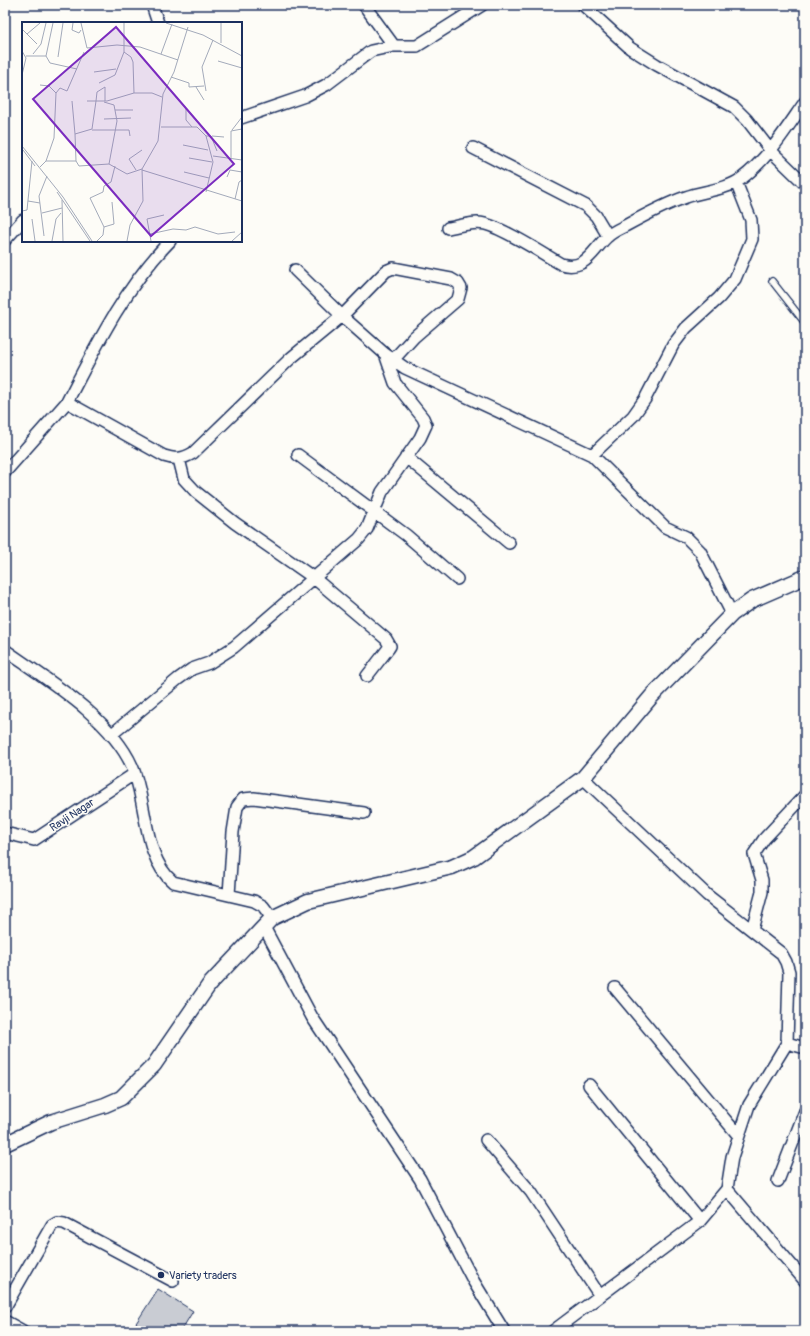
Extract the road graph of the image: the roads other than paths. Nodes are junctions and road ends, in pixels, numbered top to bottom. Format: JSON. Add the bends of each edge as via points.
{"nodes":[{"id":1,"x":152,"y":5,"type":"edge"},
{"id":2,"x":364,"y":5,"type":"edge"},
{"id":3,"x":482,"y":5,"type":"edge"},
{"id":4,"x":583,"y":5,"type":"edge"},
{"id":5,"x":158,"y":22,"type":"edge"},
{"id":6,"x":394,"y":46,"type":"junction"},
{"id":7,"x":805,"y":102,"type":"edge"},
{"id":8,"x":242,"y":118,"type":"edge"},
{"id":9,"x":473,"y":148,"type":"dead end"},
{"id":10,"x":771,"y":150,"type":"junction"},
{"id":11,"x":736,"y":182,"type":"junction"},
{"id":12,"x":805,"y":184,"type":"edge"},
{"id":13,"x":22,"y":221,"type":"edge"},
{"id":14,"x":448,"y":228,"type":"dead end"},
{"id":15,"x":608,"y":236,"type":"junction"},
{"id":16,"x":5,"y":240,"type":"edge"},
{"id":17,"x":169,"y":242,"type":"edge"},
{"id":18,"x":295,"y":270,"type":"dead end"},
{"id":19,"x":772,"y":281,"type":"dead end"},
{"id":20,"x":342,"y":316,"type":"junction"},
{"id":21,"x":805,"y":323,"type":"edge"},
{"id":22,"x":389,"y":357,"type":"junction"},
{"id":23,"x":67,"y":402,"type":"junction"},
{"id":24,"x":298,"y":455,"type":"dead end"},
{"id":25,"x":592,"y":455,"type":"junction"},
{"id":26,"x":406,"y":457,"type":"junction"},
{"id":27,"x":179,"y":459,"type":"junction"},
{"id":28,"x":5,"y":472,"type":"edge"},
{"id":29,"x":374,"y":510,"type":"junction"},
{"id":30,"x":509,"y":543,"type":"dead end"},
{"id":31,"x":805,"y":577,"type":"edge"},
{"id":32,"x":314,"y":578,"type":"junction"},
{"id":33,"x":457,"y":579,"type":"dead end"},
{"id":34,"x":732,"y":614,"type":"junction"},
{"id":35,"x":5,"y":650,"type":"edge"},
{"id":36,"x":367,"y":676,"type":"dead end"},
{"id":37,"x":111,"y":735,"type":"junction"},
{"id":38,"x":134,"y":774,"type":"junction"},
{"id":39,"x":583,"y":778,"type":"junction"},
{"id":40,"x":805,"y":795,"type":"edge"},
{"id":41,"x":364,"y":813,"type":"dead end"},
{"id":42,"x":5,"y":833,"type":"edge"},
{"id":43,"x":229,"y":895,"type":"junction"},
{"id":44,"x":268,"y":922,"type":"junction"},
{"id":45,"x":752,"y":930,"type":"junction"},
{"id":46,"x":615,"y":988,"type":"dead end"},
{"id":47,"x":787,"y":1043,"type":"junction"},
{"id":48,"x":805,"y":1048,"type":"edge"},
{"id":49,"x":589,"y":1085,"type":"dead end"},
{"id":50,"x":805,"y":1111,"type":"edge"},
{"id":51,"x":738,"y":1135,"type":"junction"},
{"id":52,"x":486,"y":1140,"type":"dead end"},
{"id":53,"x":5,"y":1144,"type":"edge"},
{"id":54,"x":778,"y":1181,"type":"dead end"},
{"id":55,"x":727,"y":1189,"type":"junction"},
{"id":56,"x":700,"y":1221,"type":"junction"},
{"id":57,"x":172,"y":1281,"type":"dead end"},
{"id":58,"x":805,"y":1281,"type":"edge"},
{"id":59,"x":600,"y":1296,"type":"junction"},
{"id":60,"x":5,"y":1308,"type":"edge"},
{"id":61,"x":5,"y":1321,"type":"edge"},
{"id":62,"x":23,"y":1331,"type":"edge"},
{"id":63,"x":504,"y":1331,"type":"edge"},
{"id":64,"x":552,"y":1331,"type":"edge"}],
"edges":[{"from":1,"to":5,"type":"street"},
{"from":2,"to":6,"type":"street"},
{"from":3,"to":6,"type":"street","via":[[417,46]]},
{"from":4,"to":10,"type":"street","via":[[630,48],[734,107]]},
{"from":6,"to":8,"type":"street","via":[[372,51],[326,85],[305,96]]},
{"from":7,"to":10,"type":"street"},
{"from":9,"to":15,"type":"street","via":[[586,206],[596,216]]},
{"from":10,"to":11,"type":"street"},
{"from":10,"to":12,"type":"street"},
{"from":11,"to":15,"type":"street","via":[[676,201]]},
{"from":11,"to":25,"type":"street","via":[[751,220],[752,239],[735,279],[719,298],[686,328],[673,345],[645,399],[633,416]]},
{"from":13,"to":16,"type":"street"},
{"from":14,"to":15,"type":"street","via":[[474,223],[485,224],[570,267],[586,260]]},
{"from":17,"to":23,"type":"street","via":[[143,272],[116,311]]},
{"from":18,"to":20,"type":"street"},
{"from":19,"to":21,"type":"lane"},
{"from":20,"to":22,"type":"street"},
{"from":20,"to":22,"type":"street","via":[[386,271],[393,268],[451,279],[458,283],[461,288],[458,299]]},
{"from":20,"to":27,"type":"street","via":[[291,358],[194,453]]},
{"from":22,"to":25,"type":"street","via":[[427,380]]},
{"from":22,"to":26,"type":"street","via":[[395,383],[426,425],[425,431]]},
{"from":23,"to":27,"type":"street","via":[[164,456]]},
{"from":23,"to":28,"type":"street"},
{"from":24,"to":29,"type":"street"},
{"from":25,"to":34,"type":"street","via":[[665,527],[686,536],[694,544]]},
{"from":26,"to":29,"type":"street","via":[[382,492]]},
{"from":26,"to":30,"type":"street"},
{"from":27,"to":32,"type":"street","via":[[184,479],[196,492],[235,523]]},
{"from":29,"to":32,"type":"street","via":[[367,529],[359,539]]},
{"from":29,"to":33,"type":"street"},
{"from":31,"to":34,"type":"street","via":[[752,600]]},
{"from":32,"to":36,"type":"street","via":[[389,642],[388,649]]},
{"from":32,"to":37,"type":"street","via":[[234,647],[178,679]]},
{"from":34,"to":39,"type":"street","via":[[651,697]]},
{"from":35,"to":37,"type":"street","via":[[91,714]]},
{"from":37,"to":38,"type":"street"},
{"from":38,"to":42,"type":"street","name":"Ravji Nagar","via":[[34,840]]},
{"from":38,"to":43,"type":"street","via":[[151,844],[166,876],[173,882]]},
{"from":39,"to":44,"type":"street","via":[[474,858],[452,867],[308,901]]},
{"from":39,"to":45,"type":"street","via":[[707,895]]},
{"from":40,"to":45,"type":"street","via":[[764,839],[754,854],[762,880],[762,892]]},
{"from":41,"to":43,"type":"street","via":[[254,798],[243,799],[237,806]]},
{"from":43,"to":44,"type":"street","via":[[264,906]]},
{"from":44,"to":53,"type":"street","via":[[209,985],[154,1065],[121,1098],[51,1122]]},
{"from":44,"to":63,"type":"street","via":[[312,1017],[420,1179],[474,1282]]},
{"from":45,"to":47,"type":"street","via":[[781,953],[786,962],[789,972]]},
{"from":46,"to":51,"type":"street"},
{"from":47,"to":48,"type":"street"},
{"from":47,"to":51,"type":"street","via":[[749,1105]]},
{"from":49,"to":56,"type":"street"},
{"from":50,"to":54,"type":"street"},
{"from":51,"to":55,"type":"street"},
{"from":52,"to":59,"type":"street","via":[[531,1192]]},
{"from":55,"to":56,"type":"street"},
{"from":55,"to":58,"type":"street"},
{"from":56,"to":59,"type":"street"},
{"from":57,"to":60,"type":"street","via":[[64,1223],[57,1222],[52,1224]]},
{"from":59,"to":64,"type":"street"},
{"from":61,"to":62,"type":"street"}]}
